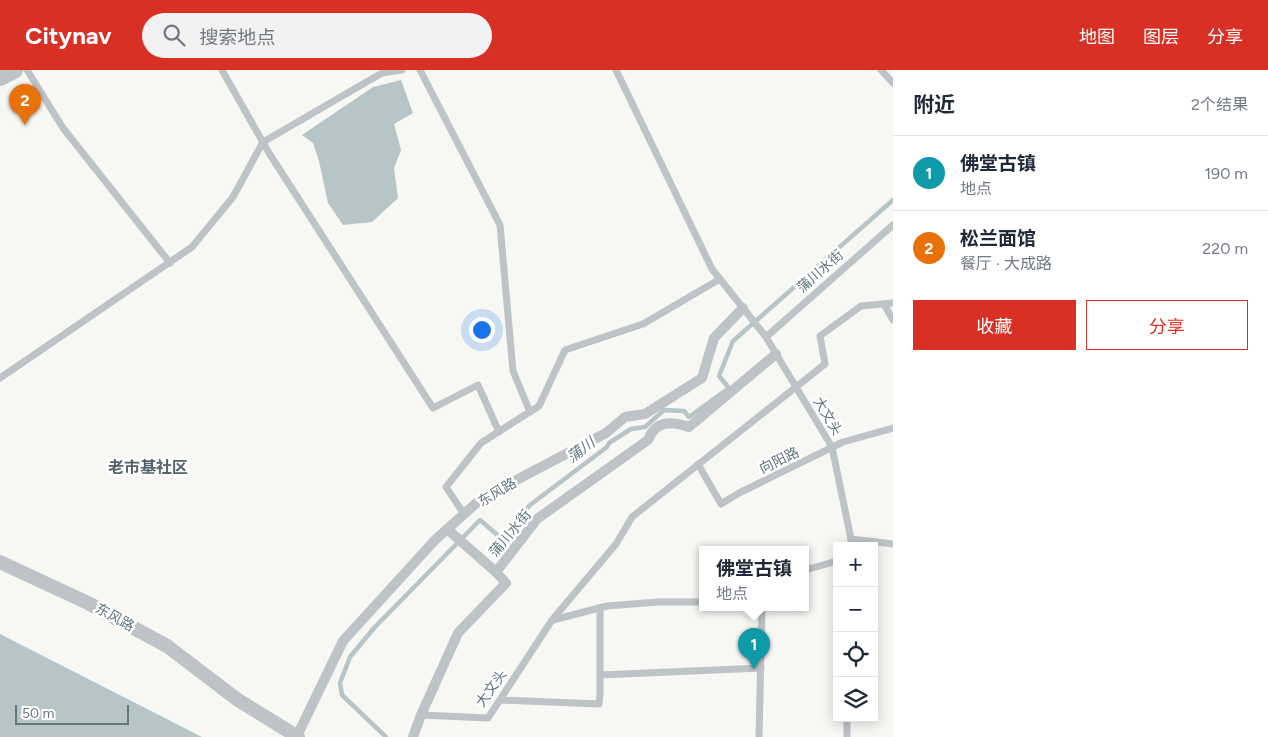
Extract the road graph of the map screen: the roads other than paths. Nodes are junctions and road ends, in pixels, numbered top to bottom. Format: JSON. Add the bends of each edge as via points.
{"nodes":[{"id":1,"x":14,"y":70,"type":"edge"},
{"id":2,"x":27,"y":70,"type":"edge"},
{"id":3,"x":222,"y":70,"type":"edge"},
{"id":4,"x":402,"y":70,"type":"edge"},
{"id":5,"x":420,"y":70,"type":"edge"},
{"id":6,"x":616,"y":70,"type":"edge"},
{"id":7,"x":881,"y":70,"type":"edge"},
{"id":8,"x":0,"y":77,"type":"edge"},
{"id":9,"x":893,"y":82,"type":"edge"},
{"id":10,"x":263,"y":142,"type":"junction"},
{"id":11,"x":893,"y":225,"type":"edge"},
{"id":12,"x":170,"y":263,"type":"junction"},
{"id":13,"x":720,"y":279,"type":"junction"},
{"id":14,"x":893,"y":303,"type":"edge"},
{"id":15,"x":884,"y":304,"type":"junction"},
{"id":16,"x":745,"y":311,"type":"junction"},
{"id":17,"x":893,"y":320,"type":"edge"},
{"id":18,"x":766,"y":337,"type":"junction"},
{"id":19,"x":776,"y":354,"type":"junction"},
{"id":20,"x":0,"y":378,"type":"edge"},
{"id":21,"x":796,"y":387,"type":"junction"},
{"id":22,"x":530,"y":412,"type":"junction"},
{"id":23,"x":893,"y":428,"type":"edge"},
{"id":24,"x":499,"y":432,"type":"junction"},
{"id":25,"x":832,"y":448,"type":"junction"},
{"id":26,"x":698,"y":464,"type":"junction"},
{"id":27,"x":464,"y":514,"type":"junction"},
{"id":28,"x":450,"y":532,"type":"junction"},
{"id":29,"x":851,"y":542,"type":"edge"},
{"id":30,"x":878,"y":543,"type":"edge"},
{"id":31,"x":893,"y":544,"type":"edge"},
{"id":32,"x":0,"y":562,"type":"edge"},
{"id":33,"x":833,"y":562,"type":"edge"},
{"id":34,"x":809,"y":569,"type":"edge"},
{"id":35,"x":496,"y":572,"type":"junction"},
{"id":36,"x":699,"y":602,"type":"edge"},
{"id":37,"x":600,"y":608,"type":"junction"},
{"id":38,"x":762,"y":611,"type":"edge"},
{"id":39,"x":552,"y":620,"type":"junction"},
{"id":40,"x":761,"y":668,"type":"junction"},
{"id":41,"x":600,"y":675,"type":"junction"},
{"id":42,"x":500,"y":700,"type":"junction"},
{"id":43,"x":421,"y":715,"type":"junction"},
{"id":44,"x":847,"y":722,"type":"edge"},
{"id":45,"x":298,"y":737,"type":"edge"},
{"id":46,"x":413,"y":737,"type":"edge"},
{"id":47,"x":759,"y":737,"type":"edge"},
{"id":48,"x":847,"y":737,"type":"edge"}],
"edges":[{"from":1,"to":8,"type":"street"},
{"from":2,"to":12,"type":"lane","via":[[63,128]]},
{"from":3,"to":10,"type":"lane"},
{"from":4,"to":10,"type":"lane","via":[[382,74]]},
{"from":5,"to":22,"type":"lane","via":[[500,225],[514,371]]},
{"from":6,"to":13,"type":"lane","name":"大文头","via":[[712,269]]},
{"from":7,"to":9,"type":"lane"},
{"from":10,"to":12,"type":"lane","via":[[233,198],[192,248]]},
{"from":10,"to":24,"type":"lane","via":[[433,408],[478,386]]},
{"from":11,"to":18,"type":"lane","name":"蒲川水街"},
{"from":12,"to":20,"type":"lane"},
{"from":13,"to":16,"type":"lane","name":"大文头"},
{"from":13,"to":22,"type":"lane","via":[[643,324],[564,350],[539,406]]},
{"from":14,"to":15,"type":"lane"},
{"from":15,"to":17,"type":"lane"},
{"from":15,"to":21,"type":"lane","name":"大文头","via":[[861,306],[820,336],[825,364]]},
{"from":16,"to":18,"type":"lane","name":"大文头"},
{"from":16,"to":27,"type":"street","name":"东风路","via":[[714,338],[702,378],[645,414],[625,417],[606,433],[482,498]]},
{"from":18,"to":19,"type":"lane","name":"大文头"},
{"from":19,"to":21,"type":"lane","name":"大文头"},
{"from":19,"to":35,"type":"street","name":"蒲川水街","via":[[689,427],[664,423],[652,430],[648,440],[537,519]]},
{"from":21,"to":25,"type":"lane","name":"大文头"},
{"from":21,"to":26,"type":"lane","name":"大文头"},
{"from":22,"to":24,"type":"lane"},
{"from":23,"to":25,"type":"lane","name":"向阳路"},
{"from":24,"to":27,"type":"lane","via":[[482,443],[446,487]]},
{"from":25,"to":26,"type":"lane","name":"向阳路","via":[[721,504]]},
{"from":25,"to":29,"type":"lane","name":"大文头"},
{"from":26,"to":39,"type":"lane","name":"大文头","via":[[632,517],[616,544]]},
{"from":27,"to":28,"type":"street","name":"东风路"},
{"from":28,"to":35,"type":"street"},
{"from":28,"to":45,"type":"street","name":"东风路","via":[[435,540],[344,641]]},
{"from":30,"to":31,"type":"lane"},
{"from":32,"to":45,"type":"street","name":"东风路","via":[[88,603],[168,646],[238,700]]},
{"from":33,"to":34,"type":"lane"},
{"from":35,"to":43,"type":"street","name":"蒲川水街","via":[[506,582],[458,633]]},
{"from":36,"to":37,"type":"lane"},
{"from":37,"to":39,"type":"lane"},
{"from":37,"to":41,"type":"lane"},
{"from":38,"to":40,"type":"lane"},
{"from":39,"to":42,"type":"lane","name":"大文头"},
{"from":40,"to":41,"type":"lane"},
{"from":40,"to":47,"type":"lane"},
{"from":41,"to":42,"type":"lane","via":[[599,704]]},
{"from":42,"to":43,"type":"lane","name":"大文头","via":[[488,718]]},
{"from":43,"to":46,"type":"street","name":"蒲川水街"},
{"from":44,"to":48,"type":"lane"}]}
